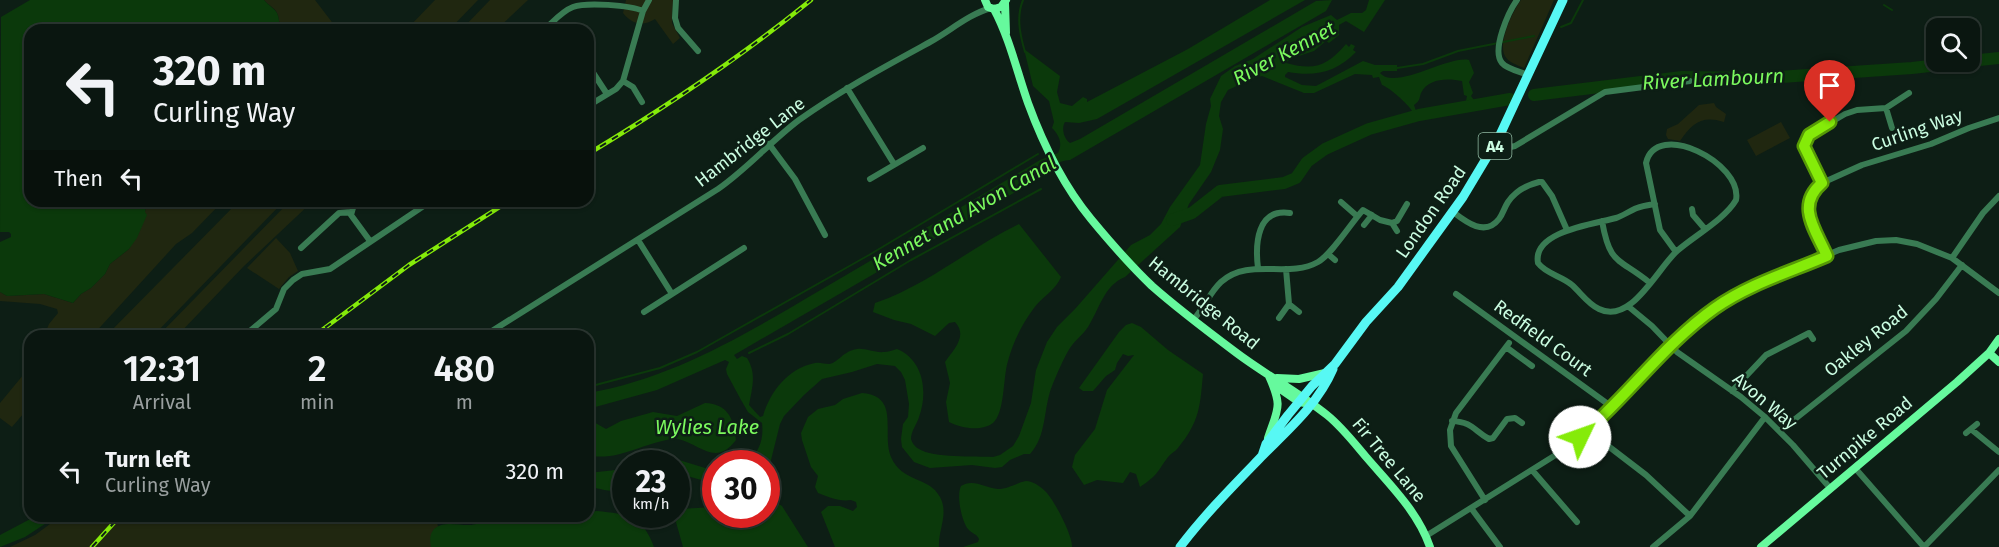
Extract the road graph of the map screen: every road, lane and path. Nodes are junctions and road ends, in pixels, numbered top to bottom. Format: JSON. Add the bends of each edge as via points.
{"nodes":[{"id":1,"x":649,"y":0,"type":"edge"},
{"id":2,"x":676,"y":0,"type":"edge"},
{"id":3,"x":985,"y":0,"type":"edge"},
{"id":4,"x":1517,"y":0,"type":"edge"},
{"id":5,"x":1563,"y":0,"type":"edge"},
{"id":6,"x":1006,"y":2,"type":"edge"},
{"id":7,"x":992,"y":9,"type":"junction"},
{"id":8,"x":644,"y":10,"type":"junction"},
{"id":9,"x":976,"y":13,"type":"junction"},
{"id":10,"x":553,"y":22,"type":"joint"},
{"id":11,"x":551,"y":24,"type":"edge"},
{"id":12,"x":1006,"y":33,"type":"junction"},
{"id":13,"x":698,"y":51,"type":"dead end"},
{"id":14,"x":594,"y":74,"type":"edge"},
{"id":15,"x":1528,"y":75,"type":"junction"},
{"id":16,"x":623,"y":81,"type":"junction"},
{"id":17,"x":1690,"y":81,"type":"dead end"},
{"id":18,"x":847,"y":88,"type":"junction"},
{"id":19,"x":1909,"y":93,"type":"dead end"},
{"id":20,"x":607,"y":94,"type":"junction"},
{"id":21,"x":594,"y":102,"type":"edge"},
{"id":22,"x":642,"y":102,"type":"dead end"},
{"id":23,"x":1886,"y":108,"type":"junction"},
{"id":24,"x":1999,"y":118,"type":"edge"},
{"id":25,"x":1892,"y":128,"type":"dead end"},
{"id":26,"x":769,"y":144,"type":"junction"},
{"id":27,"x":1495,"y":145,"type":"junction"},
{"id":28,"x":923,"y":148,"type":"dead end"},
{"id":29,"x":894,"y":164,"type":"junction"},
{"id":30,"x":870,"y":179,"type":"dead end"},
{"id":31,"x":1822,"y":183,"type":"junction"},
{"id":32,"x":1999,"y":196,"type":"edge"},
{"id":33,"x":1341,"y":202,"type":"dead end"},
{"id":34,"x":1407,"y":204,"type":"dead end"},
{"id":35,"x":1655,"y":204,"type":"junction"},
{"id":36,"x":355,"y":207,"type":"edge"},
{"id":37,"x":418,"y":207,"type":"edge"},
{"id":38,"x":1692,"y":209,"type":"dead end"},
{"id":39,"x":351,"y":212,"type":"junction"},
{"id":40,"x":1453,"y":212,"type":"junction"},
{"id":41,"x":1290,"y":213,"type":"dead end"},
{"id":42,"x":1372,"y":215,"type":"junction"},
{"id":43,"x":1357,"y":216,"type":"junction"},
{"id":44,"x":1602,"y":221,"type":"junction"},
{"id":45,"x":1392,"y":223,"type":"junction"},
{"id":46,"x":1364,"y":225,"type":"dead end"},
{"id":47,"x":1705,"y":229,"type":"junction"},
{"id":48,"x":1567,"y":230,"type":"junction"},
{"id":49,"x":1397,"y":231,"type":"dead end"},
{"id":50,"x":825,"y":235,"type":"dead end"},
{"id":51,"x":638,"y":240,"type":"junction"},
{"id":52,"x":370,"y":241,"type":"junction"},
{"id":53,"x":302,"y":248,"type":"dead end"},
{"id":54,"x":744,"y":248,"type":"dead end"},
{"id":55,"x":1676,"y":252,"type":"junction"},
{"id":56,"x":1328,"y":254,"type":"junction"},
{"id":57,"x":1827,"y":256,"type":"junction"},
{"id":58,"x":1952,"y":258,"type":"junction"},
{"id":59,"x":1335,"y":260,"type":"dead end"},
{"id":60,"x":1962,"y":265,"type":"junction"},
{"id":61,"x":1258,"y":268,"type":"junction"},
{"id":62,"x":1286,"y":269,"type":"junction"},
{"id":63,"x":1650,"y":283,"type":"junction"},
{"id":64,"x":1999,"y":293,"type":"edge"},
{"id":65,"x":672,"y":294,"type":"junction"},
{"id":66,"x":1456,"y":294,"type":"dead end"},
{"id":67,"x":1289,"y":304,"type":"junction"},
{"id":68,"x":1629,"y":307,"type":"junction"},
{"id":69,"x":644,"y":312,"type":"dead end"},
{"id":70,"x":1299,"y":312,"type":"dead end"},
{"id":71,"x":1279,"y":318,"type":"dead end"},
{"id":72,"x":1194,"y":319,"type":"junction"},
{"id":73,"x":251,"y":330,"type":"edge"},
{"id":74,"x":494,"y":330,"type":"edge"},
{"id":75,"x":1813,"y":339,"type":"dead end"},
{"id":76,"x":1999,"y":339,"type":"edge"},
{"id":77,"x":1670,"y":346,"type":"junction"},
{"id":78,"x":1989,"y":352,"type":"junction"},
{"id":79,"x":1999,"y":362,"type":"edge"},
{"id":80,"x":1335,"y":364,"type":"junction"},
{"id":81,"x":1532,"y":366,"type":"dead end"},
{"id":82,"x":1325,"y":374,"type":"junction"},
{"id":83,"x":1273,"y":379,"type":"junction"},
{"id":84,"x":1732,"y":391,"type":"junction"},
{"id":85,"x":1301,"y":400,"type":"junction"},
{"id":86,"x":1311,"y":404,"type":"junction"},
{"id":87,"x":1612,"y":407,"type":"junction"},
{"id":88,"x":1765,"y":417,"type":"junction"},
{"id":89,"x":1452,"y":421,"type":"junction"},
{"id":90,"x":1522,"y":423,"type":"dead end"},
{"id":91,"x":1977,"y":424,"type":"dead end"},
{"id":92,"x":1589,"y":429,"type":"junction"},
{"id":93,"x":1780,"y":431,"type":"junction"},
{"id":94,"x":1266,"y":444,"type":"junction"},
{"id":95,"x":1999,"y":452,"type":"edge"},
{"id":96,"x":1262,"y":456,"type":"junction"},
{"id":97,"x":1855,"y":468,"type":"junction"},
{"id":98,"x":1532,"y":470,"type":"junction"},
{"id":99,"x":1999,"y":470,"type":"edge"},
{"id":100,"x":1830,"y":488,"type":"junction"},
{"id":101,"x":1485,"y":500,"type":"junction"},
{"id":102,"x":1471,"y":508,"type":"junction"},
{"id":103,"x":1690,"y":516,"type":"junction"},
{"id":104,"x":1577,"y":522,"type":"dead end"},
{"id":105,"x":1426,"y":536,"type":"junction"},
{"id":106,"x":1180,"y":547,"type":"edge"},
{"id":107,"x":1430,"y":547,"type":"edge"},
{"id":108,"x":1500,"y":547,"type":"edge"},
{"id":109,"x":1653,"y":547,"type":"edge"},
{"id":110,"x":1761,"y":547,"type":"edge"},
{"id":111,"x":1924,"y":547,"type":"edge"}],
"edges":[{"from":1,"to":8,"type":"street"},
{"from":2,"to":13,"type":"street","via":[[678,28]]},
{"from":3,"to":7,"type":"main road","name":"Hambridge Road"},
{"from":3,"to":9,"type":"street","name":"Hambridge Lane"},
{"from":4,"to":15,"type":"street","via":[[1505,21],[1500,41],[1502,62]]},
{"from":5,"to":15,"type":"main road","name":"London Road","number":"A4"},
{"from":6,"to":7,"type":"main road"},
{"from":6,"to":12,"type":"main road","name":"Hambridge Road"},
{"from":7,"to":9,"type":"street","name":"Hambridge Lane"},
{"from":7,"to":12,"type":"main road","name":"Hambridge Road"},
{"from":8,"to":10,"type":"street","via":[[579,5]]},
{"from":8,"to":16,"type":"street"},
{"from":9,"to":18,"type":"street","name":"Hambridge Lane"},
{"from":10,"to":11,"type":"street"},
{"from":12,"to":72,"type":"main road","name":"Hambridge Road","via":[[1028,103],[1061,174],[1090,218],[1120,252]]},
{"from":14,"to":20,"type":"street"},
{"from":15,"to":27,"type":"main road","name":"London Road","number":"A4"},
{"from":16,"to":20,"type":"street"},
{"from":16,"to":22,"type":"street","via":[[633,87]]},
{"from":17,"to":27,"type":"street","via":[[1605,92],[1515,146]]},
{"from":18,"to":26,"type":"street","name":"Hambridge Lane"},
{"from":18,"to":29,"type":"street"},
{"from":19,"to":23,"type":"street"},
{"from":20,"to":21,"type":"street"},
{"from":23,"to":25,"type":"street"},
{"from":23,"to":31,"type":"street","via":[[1851,112],[1809,135],[1804,142],[1805,150]]},
{"from":24,"to":31,"type":"street","name":"Curling Way","via":[[1862,165]]},
{"from":26,"to":50,"type":"street","via":[[795,179]]},
{"from":26,"to":51,"type":"street","name":"Hambridge Lane","via":[[735,177]]},
{"from":27,"to":40,"type":"main road","name":"London Road","number":"A4"},
{"from":28,"to":29,"type":"street"},
{"from":29,"to":30,"type":"street"},
{"from":31,"to":57,"type":"street","via":[[1811,196],[1808,211]]},
{"from":32,"to":58,"type":"street"},
{"from":33,"to":43,"type":"street"},
{"from":34,"to":45,"type":"street"},
{"from":35,"to":44,"type":"street"},
{"from":35,"to":47,"type":"street","via":[[1648,156],[1657,148],[1696,149],[1719,165],[1736,187],[1736,200],[1729,210]]},
{"from":35,"to":55,"type":"street","via":[[1662,236]]},
{"from":36,"to":39,"type":"street"},
{"from":37,"to":52,"type":"street"},
{"from":38,"to":47,"type":"street"},
{"from":39,"to":52,"type":"street"},
{"from":39,"to":53,"type":"street","via":[[339,213]]},
{"from":40,"to":48,"type":"street","via":[[1472,226],[1492,225],[1512,197],[1539,182],[1549,191]]},
{"from":40,"to":80,"type":"main road","name":"London Road","number":"A4"},
{"from":41,"to":61,"type":"street","via":[[1281,209],[1260,230],[1256,241]]},
{"from":42,"to":43,"type":"street","via":[[1363,210]]},
{"from":42,"to":45,"type":"street"},
{"from":42,"to":46,"type":"street"},
{"from":43,"to":56,"type":"street"},
{"from":44,"to":48,"type":"street"},
{"from":44,"to":63,"type":"street","via":[[1612,255]]},
{"from":45,"to":49,"type":"street"},
{"from":47,"to":55,"type":"street"},
{"from":48,"to":68,"type":"street","via":[[1542,247],[1537,259],[1541,266],[1566,280],[1599,309],[1613,313]]},
{"from":51,"to":65,"type":"street"},
{"from":51,"to":74,"type":"street","name":"Hambridge Lane"},
{"from":52,"to":73,"type":"street","via":[[330,269],[302,274],[293,280],[284,289],[276,309]]},
{"from":54,"to":65,"type":"street"},
{"from":55,"to":63,"type":"street"},
{"from":56,"to":59,"type":"street"},
{"from":56,"to":62,"type":"street","via":[[1315,264]]},
{"from":57,"to":58,"type":"street","via":[[1851,246],[1887,240],[1917,244]]},
{"from":57,"to":77,"type":"street","via":[[1724,302]]},
{"from":58,"to":60,"type":"street"},
{"from":60,"to":64,"type":"street"},
{"from":60,"to":93,"type":"street","name":"Oakley Road","via":[[1906,331]]},
{"from":61,"to":62,"type":"street"},
{"from":61,"to":72,"type":"street","via":[[1223,279]]},
{"from":62,"to":67,"type":"street"},
{"from":63,"to":68,"type":"street"},
{"from":65,"to":69,"type":"street"},
{"from":66,"to":87,"type":"street","name":"Redfield Court"},
{"from":67,"to":70,"type":"street"},
{"from":67,"to":71,"type":"street"},
{"from":68,"to":77,"type":"street","name":"Avon Way"},
{"from":72,"to":83,"type":"main road","name":"Hambridge Road"},
{"from":75,"to":84,"type":"street","via":[[1809,333],[1766,355]]},
{"from":76,"to":78,"type":"main road","name":"Turnpike Road"},
{"from":77,"to":84,"type":"street","name":"Avon Way"},
{"from":77,"to":87,"type":"street"},
{"from":78,"to":79,"type":"main road"},
{"from":78,"to":97,"type":"main road","name":"Turnpike Road"},
{"from":80,"to":82,"type":"main road","name":"London Road","number":"A4"},
{"from":80,"to":86,"type":"main road","name":"London Road","number":"A4"},
{"from":81,"to":89,"type":"street","via":[[1508,345]]},
{"from":82,"to":83,"type":"main road"},
{"from":82,"to":85,"type":"main road","name":"London Road","number":"A4"},
{"from":83,"to":85,"type":"main road","name":"Hambridge Road"},
{"from":83,"to":94,"type":"main road","via":[[1279,410]]},
{"from":84,"to":88,"type":"street","name":"Avon Way"},
{"from":85,"to":86,"type":"main road","name":"Hambridge Road"},
{"from":85,"to":94,"type":"main road","name":"London Road","number":"A4"},
{"from":86,"to":96,"type":"main road","name":"London Road","number":"A4"},
{"from":86,"to":105,"type":"main road","name":"Fir Tree Lane","via":[[1354,443],[1408,506]]},
{"from":87,"to":92,"type":"street"},
{"from":88,"to":93,"type":"street","name":"Avon Way"},
{"from":88,"to":103,"type":"street"},
{"from":89,"to":90,"type":"street","via":[[1473,426],[1489,440],[1507,419],[1515,418]]},
{"from":89,"to":101,"type":"street","via":[[1451,446]]},
{"from":91,"to":95,"type":"street","via":[[1969,431]]},
{"from":92,"to":98,"type":"street"},
{"from":92,"to":103,"type":"street"},
{"from":93,"to":100,"type":"street","name":"Avon Way"},
{"from":94,"to":96,"type":"main road","name":"London Road","number":"A4"},
{"from":96,"to":106,"type":"main road","name":"London Road","number":"A4"},
{"from":97,"to":100,"type":"main road","name":"Turnpike Road"},
{"from":97,"to":111,"type":"street"},
{"from":98,"to":101,"type":"street"},
{"from":98,"to":104,"type":"street"},
{"from":99,"to":111,"type":"street"},
{"from":100,"to":110,"type":"main road","name":"Turnpike Road"},
{"from":101,"to":102,"type":"street"},
{"from":102,"to":105,"type":"street"},
{"from":102,"to":108,"type":"street"},
{"from":103,"to":109,"type":"street"},
{"from":105,"to":107,"type":"main road","name":"Fir Tree Lane"}]}
